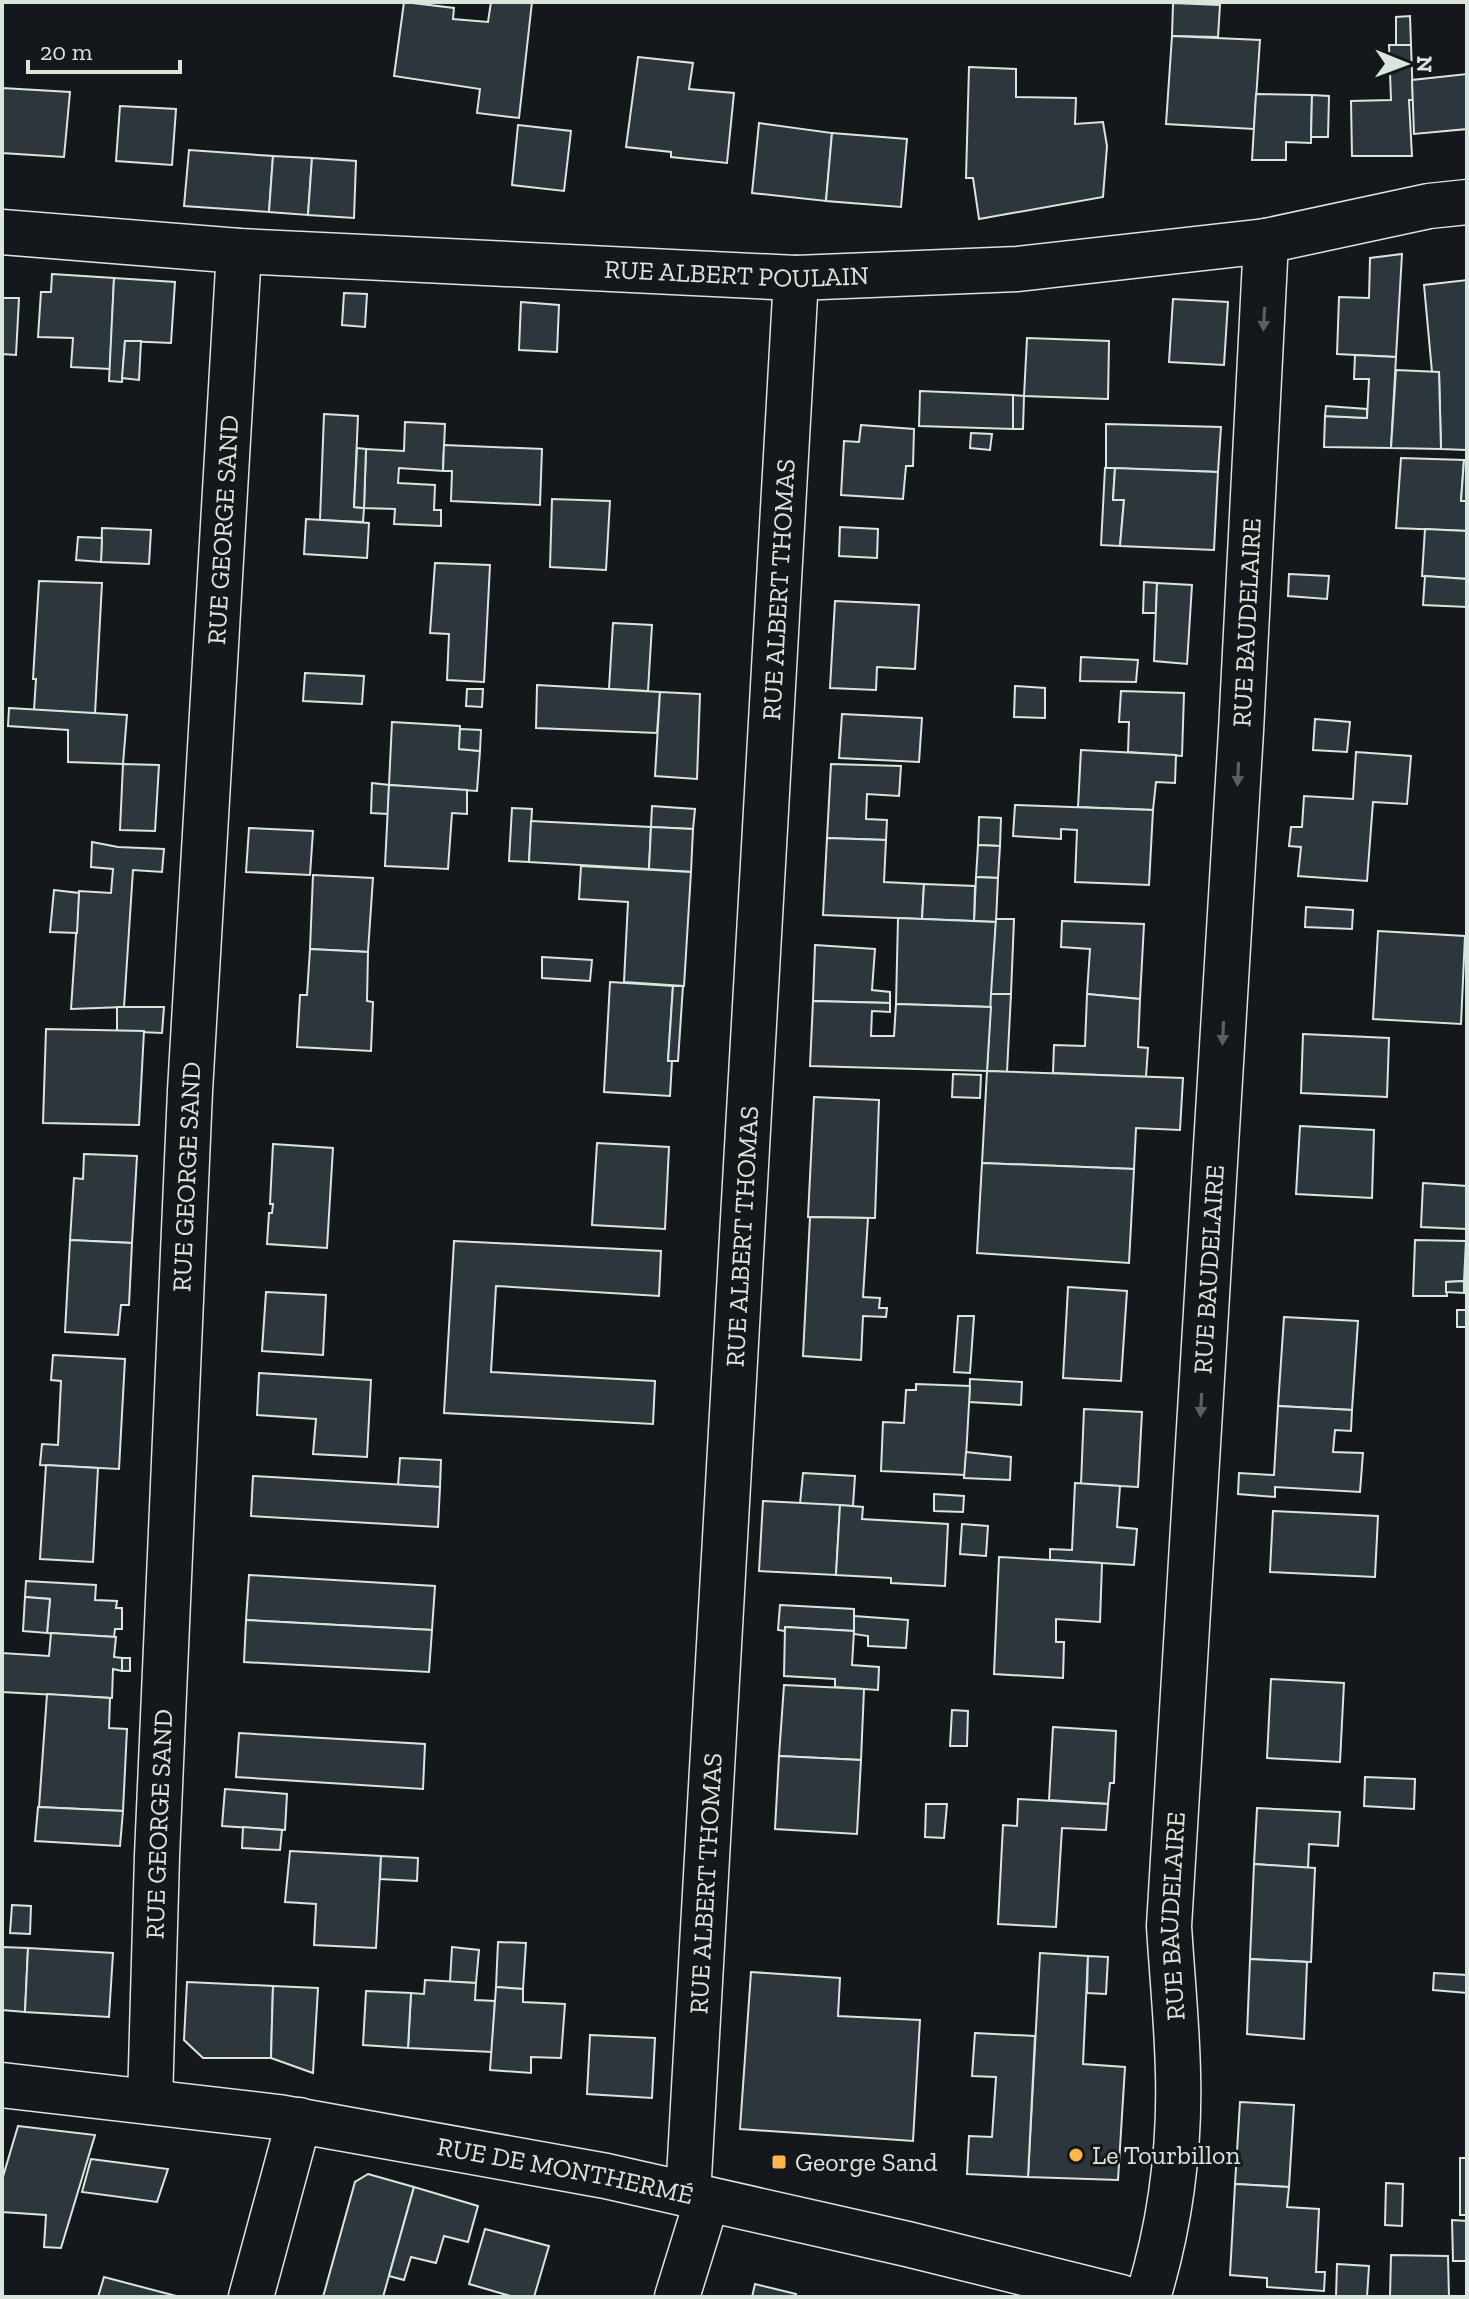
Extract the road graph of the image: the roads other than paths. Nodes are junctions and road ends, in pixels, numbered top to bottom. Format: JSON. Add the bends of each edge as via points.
{"nodes":[{"id":1,"x":1467,"y":202,"type":"edge"},
{"id":2,"x":2,"y":232,"type":"edge"},
{"id":3,"x":1266,"y":241,"type":"junction"},
{"id":4,"x":239,"y":251,"type":"junction"},
{"id":5,"x":796,"y":278,"type":"junction"},
{"id":6,"x":2,"y":2085,"type":"edge"},
{"id":7,"x":150,"y":2102,"type":"junction"},
{"id":8,"x":299,"y":2120,"type":"junction"},
{"id":9,"x":698,"y":2198,"type":"junction"},
{"id":10,"x":1120,"y":2296,"type":"edge"},
{"id":11,"x":251,"y":2297,"type":"edge"},
{"id":12,"x":677,"y":2297,"type":"edge"}],
"edges":[{"from":1,"to":3,"type":"street","name":"RUE ALBERT POULAIN"},
{"from":2,"to":4,"type":"street","name":"RUE ALBERT POULAIN"},
{"from":3,"to":5,"type":"street","name":"RUE ALBERT POULAIN","via":[[1018,269]]},
{"from":3,"to":10,"type":"street","name":"RUE BAUDELAIRE","one_way":true,"via":[[1169,1926],[1179,2075],[1173,2169],[1161,2253]]},
{"from":4,"to":5,"type":"street","name":"RUE ALBERT POULAIN"},
{"from":4,"to":7,"type":"street","name":"RUE GEORGE SAND","via":[[190,1091]]},
{"from":5,"to":9,"type":"street","name":"RUE ALBERT THOMAS"},
{"from":6,"to":7,"type":"street","name":"RUE DE MONTHERMÉ"},
{"from":7,"to":8,"type":"street","name":"RUE DE MONTHERMÉ"},
{"from":8,"to":9,"type":"street","name":"RUE DE MONTHERMÉ"},
{"from":8,"to":11,"type":"street"},
{"from":9,"to":10,"type":"street","name":"RUE DE MONTHERMÉ"},
{"from":9,"to":12,"type":"street","name":"RUE ALBERT THOMAS"}]}
